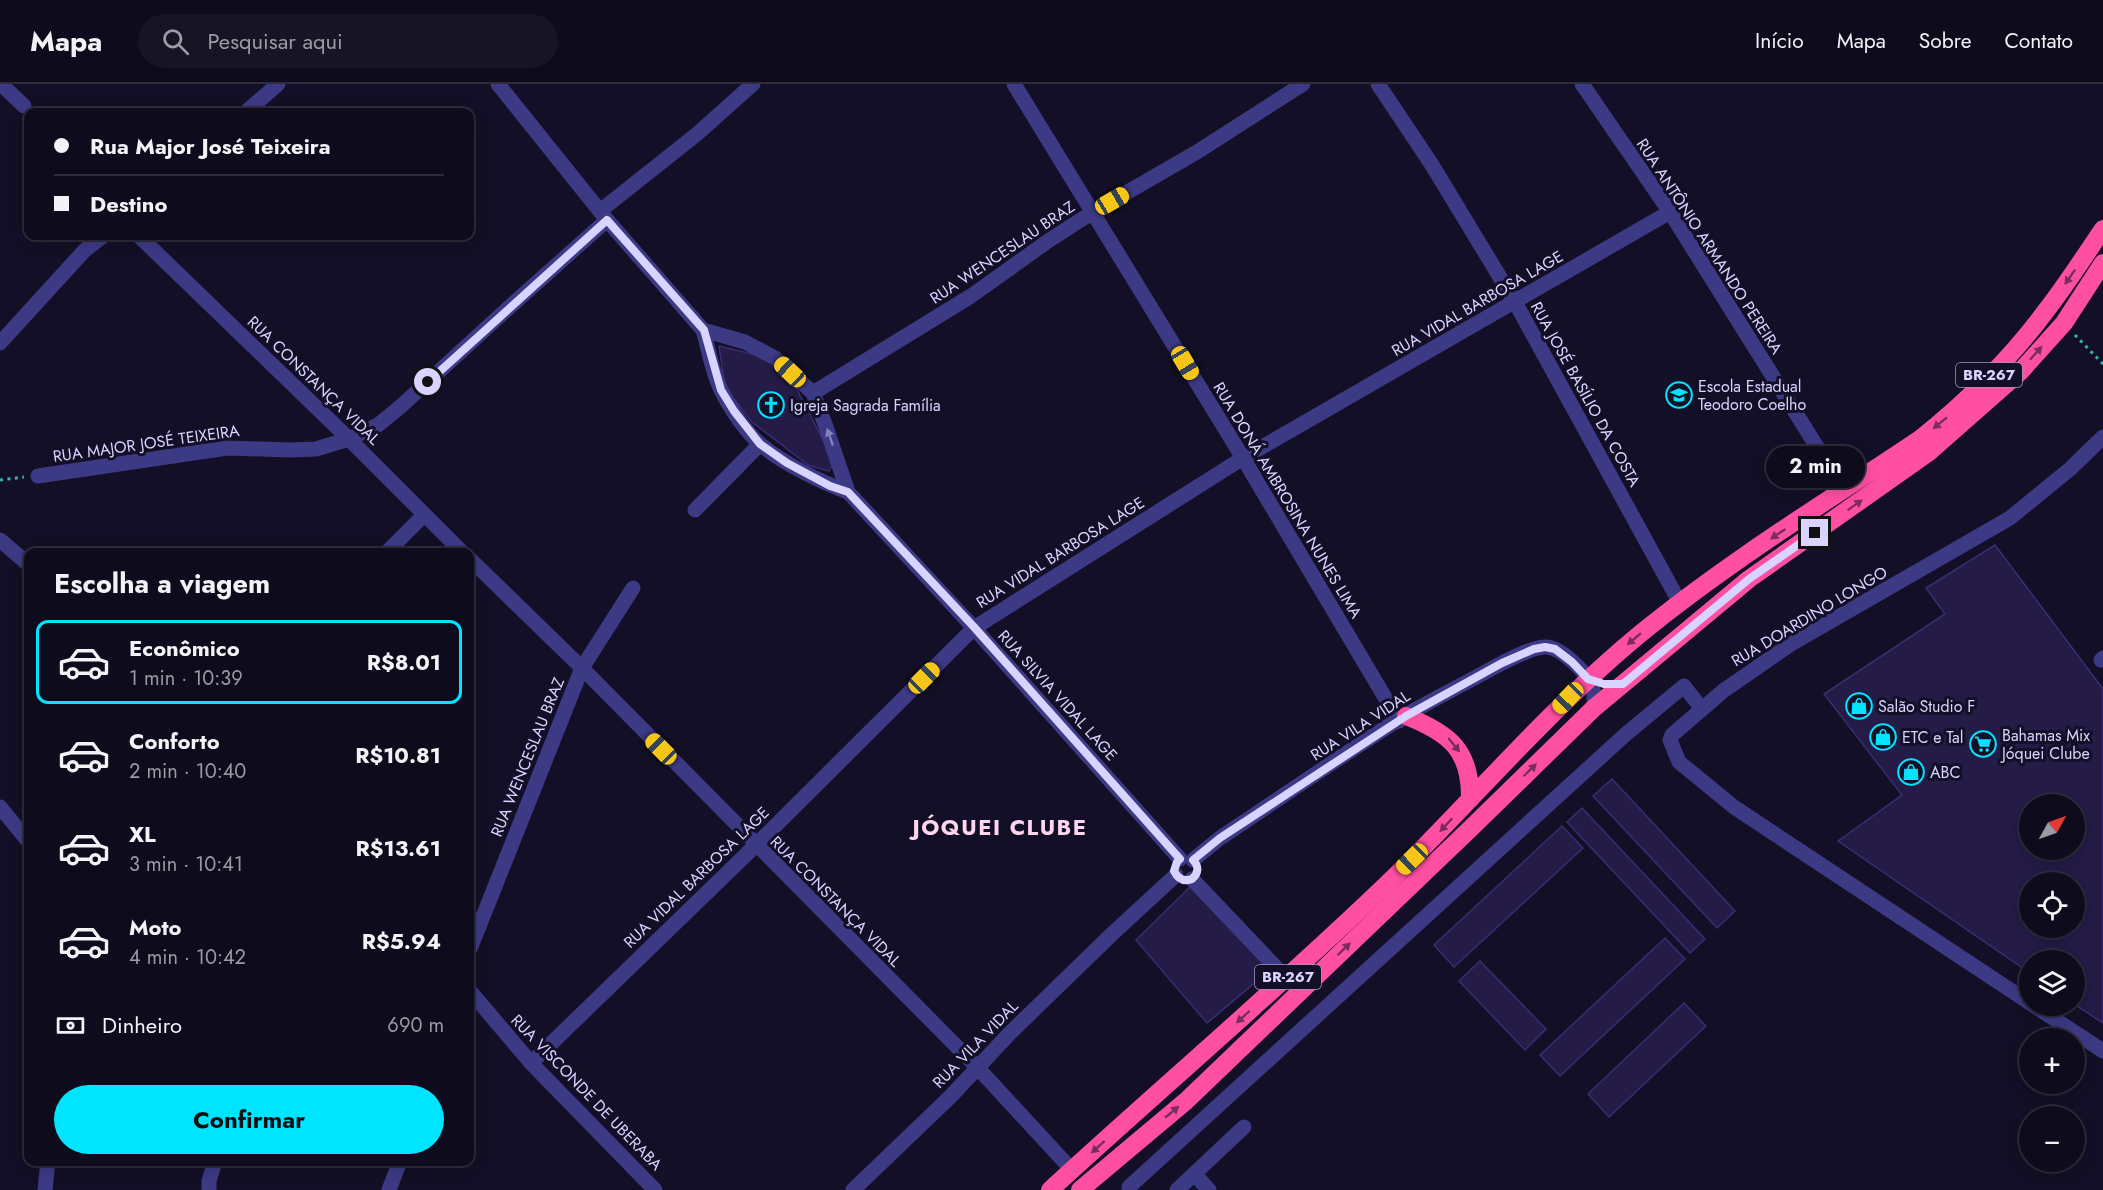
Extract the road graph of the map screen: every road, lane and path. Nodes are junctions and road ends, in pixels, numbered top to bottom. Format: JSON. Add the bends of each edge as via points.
{"nodes":[{"id":1,"x":1,"y":84,"type":"edge"},
{"id":2,"x":278,"y":84,"type":"edge"},
{"id":3,"x":498,"y":84,"type":"edge"},
{"id":4,"x":753,"y":84,"type":"edge"},
{"id":5,"x":1014,"y":84,"type":"edge"},
{"id":6,"x":1303,"y":84,"type":"edge"},
{"id":7,"x":1378,"y":84,"type":"edge"},
{"id":8,"x":1582,"y":84,"type":"edge"},
{"id":9,"x":24,"y":106,"type":"dead end"},
{"id":10,"x":251,"y":108,"type":"edge"},
{"id":11,"x":1093,"y":212,"type":"junction"},
{"id":12,"x":1670,"y":212,"type":"junction"},
{"id":13,"x":603,"y":215,"type":"junction"},
{"id":14,"x":2103,"y":229,"type":"edge"},
{"id":15,"x":98,"y":240,"type":"edge"},
{"id":16,"x":143,"y":240,"type":"edge"},
{"id":17,"x":2103,"y":263,"type":"edge"},
{"id":18,"x":1515,"y":302,"type":"junction"},
{"id":19,"x":2064,"y":323,"type":"junction"},
{"id":20,"x":704,"y":330,"type":"junction"},
{"id":21,"x":0,"y":343,"type":"edge"},
{"id":22,"x":2103,"y":364,"type":"edge"},
{"id":23,"x":813,"y":393,"type":"junction"},
{"id":24,"x":2103,"y":437,"type":"edge"},
{"id":25,"x":349,"y":439,"type":"junction"},
{"id":26,"x":760,"y":444,"type":"junction"},
{"id":27,"x":1243,"y":458,"type":"junction"},
{"id":28,"x":38,"y":476,"type":"joint"},
{"id":29,"x":0,"y":480,"type":"edge"},
{"id":30,"x":1844,"y":490,"type":"junction"},
{"id":31,"x":848,"y":492,"type":"junction"},
{"id":32,"x":695,"y":510,"type":"dead end"},
{"id":33,"x":424,"y":515,"type":"junction"},
{"id":34,"x":0,"y":540,"type":"edge"},
{"id":35,"x":391,"y":548,"type":"edge"},
{"id":36,"x":458,"y":548,"type":"edge"},
{"id":37,"x":24,"y":561,"type":"edge"},
{"id":38,"x":474,"y":563,"type":"edge"},
{"id":39,"x":633,"y":588,"type":"dead end"},
{"id":40,"x":1680,"y":603,"type":"junction"},
{"id":41,"x":974,"y":627,"type":"junction"},
{"id":42,"x":582,"y":668,"type":"junction"},
{"id":43,"x":1588,"y":679,"type":"junction"},
{"id":44,"x":1623,"y":684,"type":"junction"},
{"id":45,"x":1593,"y":708,"type":"junction"},
{"id":46,"x":1702,"y":709,"type":"junction"},
{"id":47,"x":1402,"y":718,"type":"junction"},
{"id":48,"x":1470,"y":799,"type":"junction"},
{"id":49,"x":0,"y":807,"type":"edge"},
{"id":50,"x":24,"y":836,"type":"edge"},
{"id":51,"x":756,"y":845,"type":"junction"},
{"id":52,"x":1186,"y":860,"type":"junction"},
{"id":53,"x":1176,"y":875,"type":"junction"},
{"id":54,"x":1192,"y":879,"type":"junction"},
{"id":55,"x":474,"y":939,"type":"edge"},
{"id":56,"x":1286,"y":978,"type":"junction"},
{"id":57,"x":474,"y":996,"type":"edge"},
{"id":58,"x":2019,"y":996,"type":"edge"},
{"id":59,"x":2049,"y":1016,"type":"edge"},
{"id":60,"x":2103,"y":1051,"type":"edge"},
{"id":61,"x":531,"y":1064,"type":"junction"},
{"id":62,"x":977,"y":1067,"type":"junction"},
{"id":63,"x":1244,"y":1127,"type":"dead end"},
{"id":64,"x":47,"y":1166,"type":"edge"},
{"id":65,"x":214,"y":1166,"type":"edge"},
{"id":66,"x":398,"y":1166,"type":"edge"},
{"id":67,"x":1072,"y":1170,"type":"junction"},
{"id":68,"x":1194,"y":1174,"type":"junction"},
{"id":69,"x":1129,"y":1187,"type":"dead end"},
{"id":70,"x":45,"y":1190,"type":"edge"},
{"id":71,"x":209,"y":1190,"type":"edge"},
{"id":72,"x":389,"y":1190,"type":"edge"},
{"id":73,"x":655,"y":1190,"type":"edge"},
{"id":74,"x":853,"y":1190,"type":"edge"},
{"id":75,"x":1050,"y":1190,"type":"edge"},
{"id":76,"x":1080,"y":1190,"type":"edge"},
{"id":77,"x":1177,"y":1190,"type":"edge"},
{"id":78,"x":1209,"y":1190,"type":"edge"}],
"edges":[{"from":1,"to":9,"type":"street"},
{"from":2,"to":10,"type":"street"},
{"from":3,"to":13,"type":"street"},
{"from":4,"to":13,"type":"street","name":"RUA MAJOR JOSÉ TEIXEIRA"},
{"from":5,"to":11,"type":"street","name":"RUA DONÁ AMBROSINA NUNES LIMA"},
{"from":6,"to":11,"type":"street","name":"RUA WENCESLAU BRAZ"},
{"from":7,"to":18,"type":"street","name":"RUA JOSÉ BASÍLIO DA COSTA"},
{"from":8,"to":12,"type":"street","name":"RUA ANTÔNIO ARMANDO PEREIRA"},
{"from":11,"to":23,"type":"street","name":"RUA WENCESLAU BRAZ","via":[[971,296]]},
{"from":11,"to":27,"type":"street","name":"RUA DONÁ AMBROSINA NUNES LIMA"},
{"from":12,"to":18,"type":"street","name":"RUA VIDAL BARBOSA LAGE"},
{"from":12,"to":30,"type":"street","name":"RUA ANTÔNIO ARMANDO PEREIRA"},
{"from":13,"to":20,"type":"street"},
{"from":13,"to":25,"type":"street","name":"RUA MAJOR JOSÉ TEIXEIRA","via":[[400,407],[378,425]]},
{"from":14,"to":30,"type":"highway","number":"BR-267","one_way":true,"via":[[2045,312],[1949,416]]},
{"from":15,"to":21,"type":"street"},
{"from":16,"to":25,"type":"street","name":"RUA CONSTANÇA VIDAL"},
{"from":17,"to":19,"type":"highway","number":"BR-267"},
{"from":18,"to":27,"type":"street","name":"RUA VIDAL BARBOSA LAGE"},
{"from":18,"to":40,"type":"street","name":"RUA JOSÉ BASÍLIO DA COSTA"},
{"from":19,"to":22,"type":"path"},
{"from":44,"to":19,"type":"highway","number":"BR-267","one_way":true,"via":[[1749,579],[1928,453],[2020,372]]},
{"from":20,"to":23,"type":"street","name":"RUA SILVIA VIDAL LAGE","via":[[745,342],[775,358]]},
{"from":20,"to":26,"type":"street","via":[[721,390]]},
{"from":31,"to":23,"type":"street","name":"RUA SILVIA VIDAL LAGE","one_way":true},
{"from":24,"to":46,"type":"street","name":"RUA DOARDINO LONGO","via":[[2010,518],[1791,644]]},
{"from":25,"to":28,"type":"street","name":"RUA MAJOR JOSÉ TEIXEIRA","via":[[316,449],[226,448]]},
{"from":25,"to":33,"type":"street","name":"RUA CONSTANÇA VIDAL"},
{"from":26,"to":31,"type":"street","via":[[787,463]]},
{"from":26,"to":32,"type":"street"},
{"from":27,"to":41,"type":"street","name":"RUA VIDAL BARBOSA LAGE"},
{"from":27,"to":47,"type":"street","name":"RUA DONÁ AMBROSINA NUNES LIMA"},
{"from":28,"to":29,"type":"path"},
{"from":30,"to":40,"type":"highway","number":"BR-267","one_way":true},
{"from":31,"to":41,"type":"street","name":"RUA SILVIA VIDAL LAGE"},
{"from":33,"to":35,"type":"street"},
{"from":33,"to":36,"type":"street","name":"RUA CONSTANÇA VIDAL"},
{"from":34,"to":37,"type":"street"},
{"from":38,"to":42,"type":"street","name":"RUA CONSTANÇA VIDAL"},
{"from":39,"to":42,"type":"street","name":"RUA WENCESLAU BRAZ"},
{"from":40,"to":43,"type":"highway","number":"BR-267","one_way":true},
{"from":41,"to":51,"type":"street","name":"RUA VIDAL BARBOSA LAGE"},
{"from":41,"to":52,"type":"street","name":"RUA SILVIA VIDAL LAGE"},
{"from":42,"to":51,"type":"street","name":"RUA CONSTANÇA VIDAL"},
{"from":42,"to":55,"type":"street","name":"RUA WENCESLAU BRAZ"},
{"from":43,"to":44,"type":"highway"},
{"from":43,"to":45,"type":"street","via":[[1594,692]]},
{"from":43,"to":47,"type":"street","name":"RUA VILA VIDAL","via":[[1564,655],[1545,647],[1502,663]]},
{"from":43,"to":48,"type":"highway","number":"BR-267"},
{"from":44,"to":45,"type":"highway","number":"BR-267"},
{"from":76,"to":45,"type":"highway","number":"BR-267","one_way":true,"via":[[1186,1101]]},
{"from":46,"to":58,"type":"street","name":"RUA DOARDINO LONGO","via":[[1670,740],[1674,754],[1685,768],[1734,807]]},
{"from":46,"to":69,"type":"street","via":[[1684,686],[1592,764]]},
{"from":47,"to":48,"type":"highway","one_way":true,"via":[[1441,732],[1461,753],[1471,781]]},
{"from":47,"to":52,"type":"street","name":"RUA VILA VIDAL"},
{"from":48,"to":56,"type":"highway","number":"BR-267","one_way":true},
{"from":49,"to":50,"type":"street"},
{"from":51,"to":61,"type":"street","name":"RUA VIDAL BARBOSA LAGE"},
{"from":51,"to":62,"type":"street","name":"RUA CONSTANÇA VIDAL"},
{"from":52,"to":53,"type":"street","via":[[1175,867]]},
{"from":52,"to":54,"type":"street","via":[[1197,867]]},
{"from":53,"to":54,"type":"street"},
{"from":53,"to":62,"type":"street","name":"RUA VILA VIDAL"},
{"from":54,"to":56,"type":"street"},
{"from":56,"to":67,"type":"highway","number":"BR-267","one_way":true},
{"from":57,"to":61,"type":"street","name":"RUA VISCONDE DE UBERABA"},
{"from":59,"to":60,"type":"street","name":"RUA DOARDINO LONGO"},
{"from":61,"to":73,"type":"street","name":"RUA VISCONDE DE UBERABA"},
{"from":62,"to":67,"type":"street","name":"RUA CONSTANÇA VIDAL"},
{"from":62,"to":74,"type":"street","name":"RUA VILA VIDAL"},
{"from":63,"to":68,"type":"street"},
{"from":64,"to":70,"type":"street"},
{"from":65,"to":71,"type":"street"},
{"from":66,"to":72,"type":"street"},
{"from":67,"to":75,"type":"highway","number":"BR-267"},
{"from":68,"to":77,"type":"street"},
{"from":68,"to":78,"type":"street"}]}
